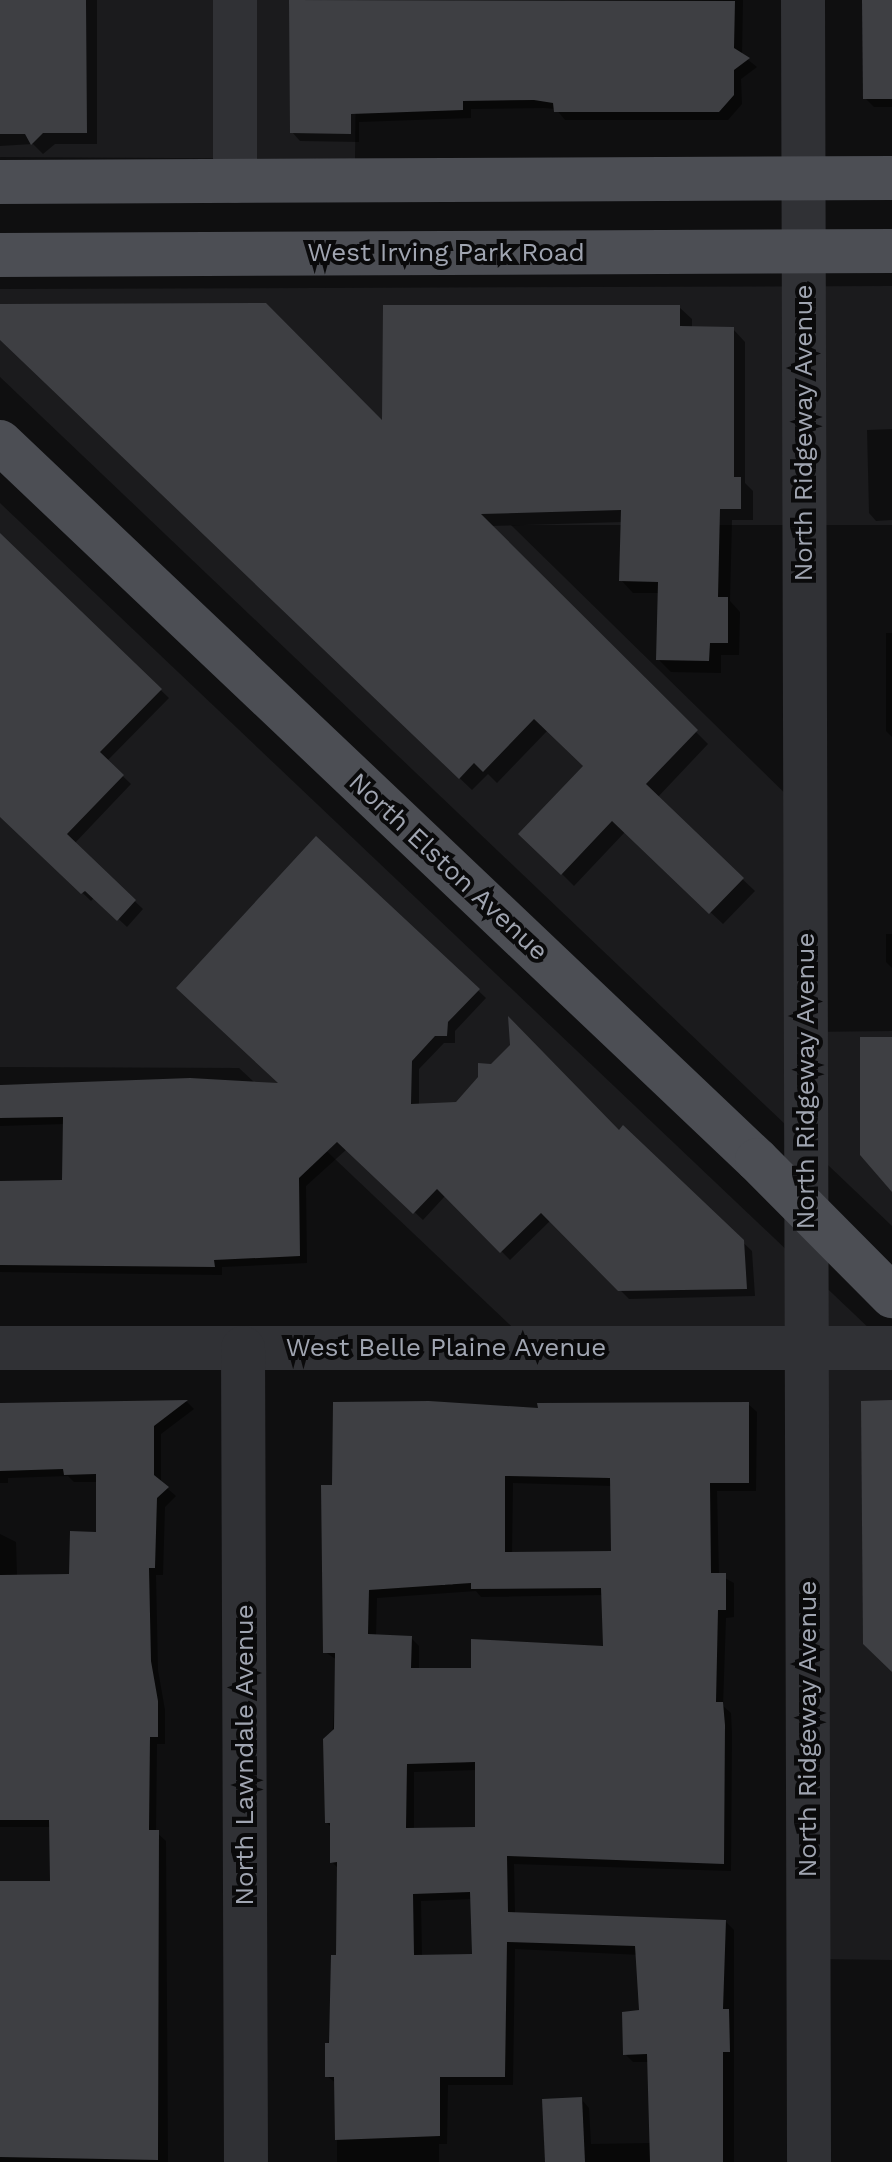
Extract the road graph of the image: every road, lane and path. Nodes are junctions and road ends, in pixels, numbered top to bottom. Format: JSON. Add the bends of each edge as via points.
{"nodes":[{"id":1,"x":235,"y":0,"type":"edge"},
{"id":2,"x":803,"y":0,"type":"edge"},
{"id":3,"x":892,"y":178,"type":"edge"},
{"id":4,"x":804,"y":179,"type":"junction"},
{"id":5,"x":235,"y":181,"type":"junction"},
{"id":6,"x":0,"y":182,"type":"edge"},
{"id":7,"x":804,"y":251,"type":"junction"},
{"id":8,"x":892,"y":251,"type":"edge"},
{"id":9,"x":0,"y":255,"type":"edge"},
{"id":10,"x":0,"y":442,"type":"edge"},
{"id":11,"x":807,"y":1209,"type":"junction"},
{"id":12,"x":892,"y":1296,"type":"edge"},
{"id":13,"x":807,"y":1347,"type":"junction"},
{"id":14,"x":0,"y":1348,"type":"edge"},
{"id":15,"x":243,"y":1348,"type":"junction"},
{"id":16,"x":892,"y":1348,"type":"edge"},
{"id":17,"x":246,"y":2162,"type":"edge"},
{"id":18,"x":809,"y":2162,"type":"edge"}],
"edges":[{"from":1,"to":5,"type":"street"},
{"from":2,"to":4,"type":"street","name":"North Ridgeway Avenue"},
{"from":3,"to":4,"type":"main road"},
{"from":4,"to":5,"type":"main road"},
{"from":4,"to":7,"type":"street","name":"North Ridgeway Avenue"},
{"from":5,"to":6,"type":"main road"},
{"from":7,"to":8,"type":"main road","name":"West Irving Park Road"},
{"from":7,"to":9,"type":"main road","name":"West Irving Park Road"},
{"from":7,"to":11,"type":"street","name":"North Ridgeway Avenue"},
{"from":10,"to":11,"type":"main road","name":"North Elston Avenue"},
{"from":11,"to":12,"type":"main road","name":"North Elston Avenue"},
{"from":11,"to":13,"type":"street","name":"North Ridgeway Avenue"},
{"from":13,"to":15,"type":"street","name":"West Belle Plaine Avenue"},
{"from":13,"to":16,"type":"street","name":"West Belle Plaine Avenue"},
{"from":13,"to":18,"type":"street","name":"North Ridgeway Avenue"},
{"from":14,"to":15,"type":"street","name":"West Belle Plaine Avenue"},
{"from":15,"to":17,"type":"street","name":"North Lawndale Avenue"}]}
